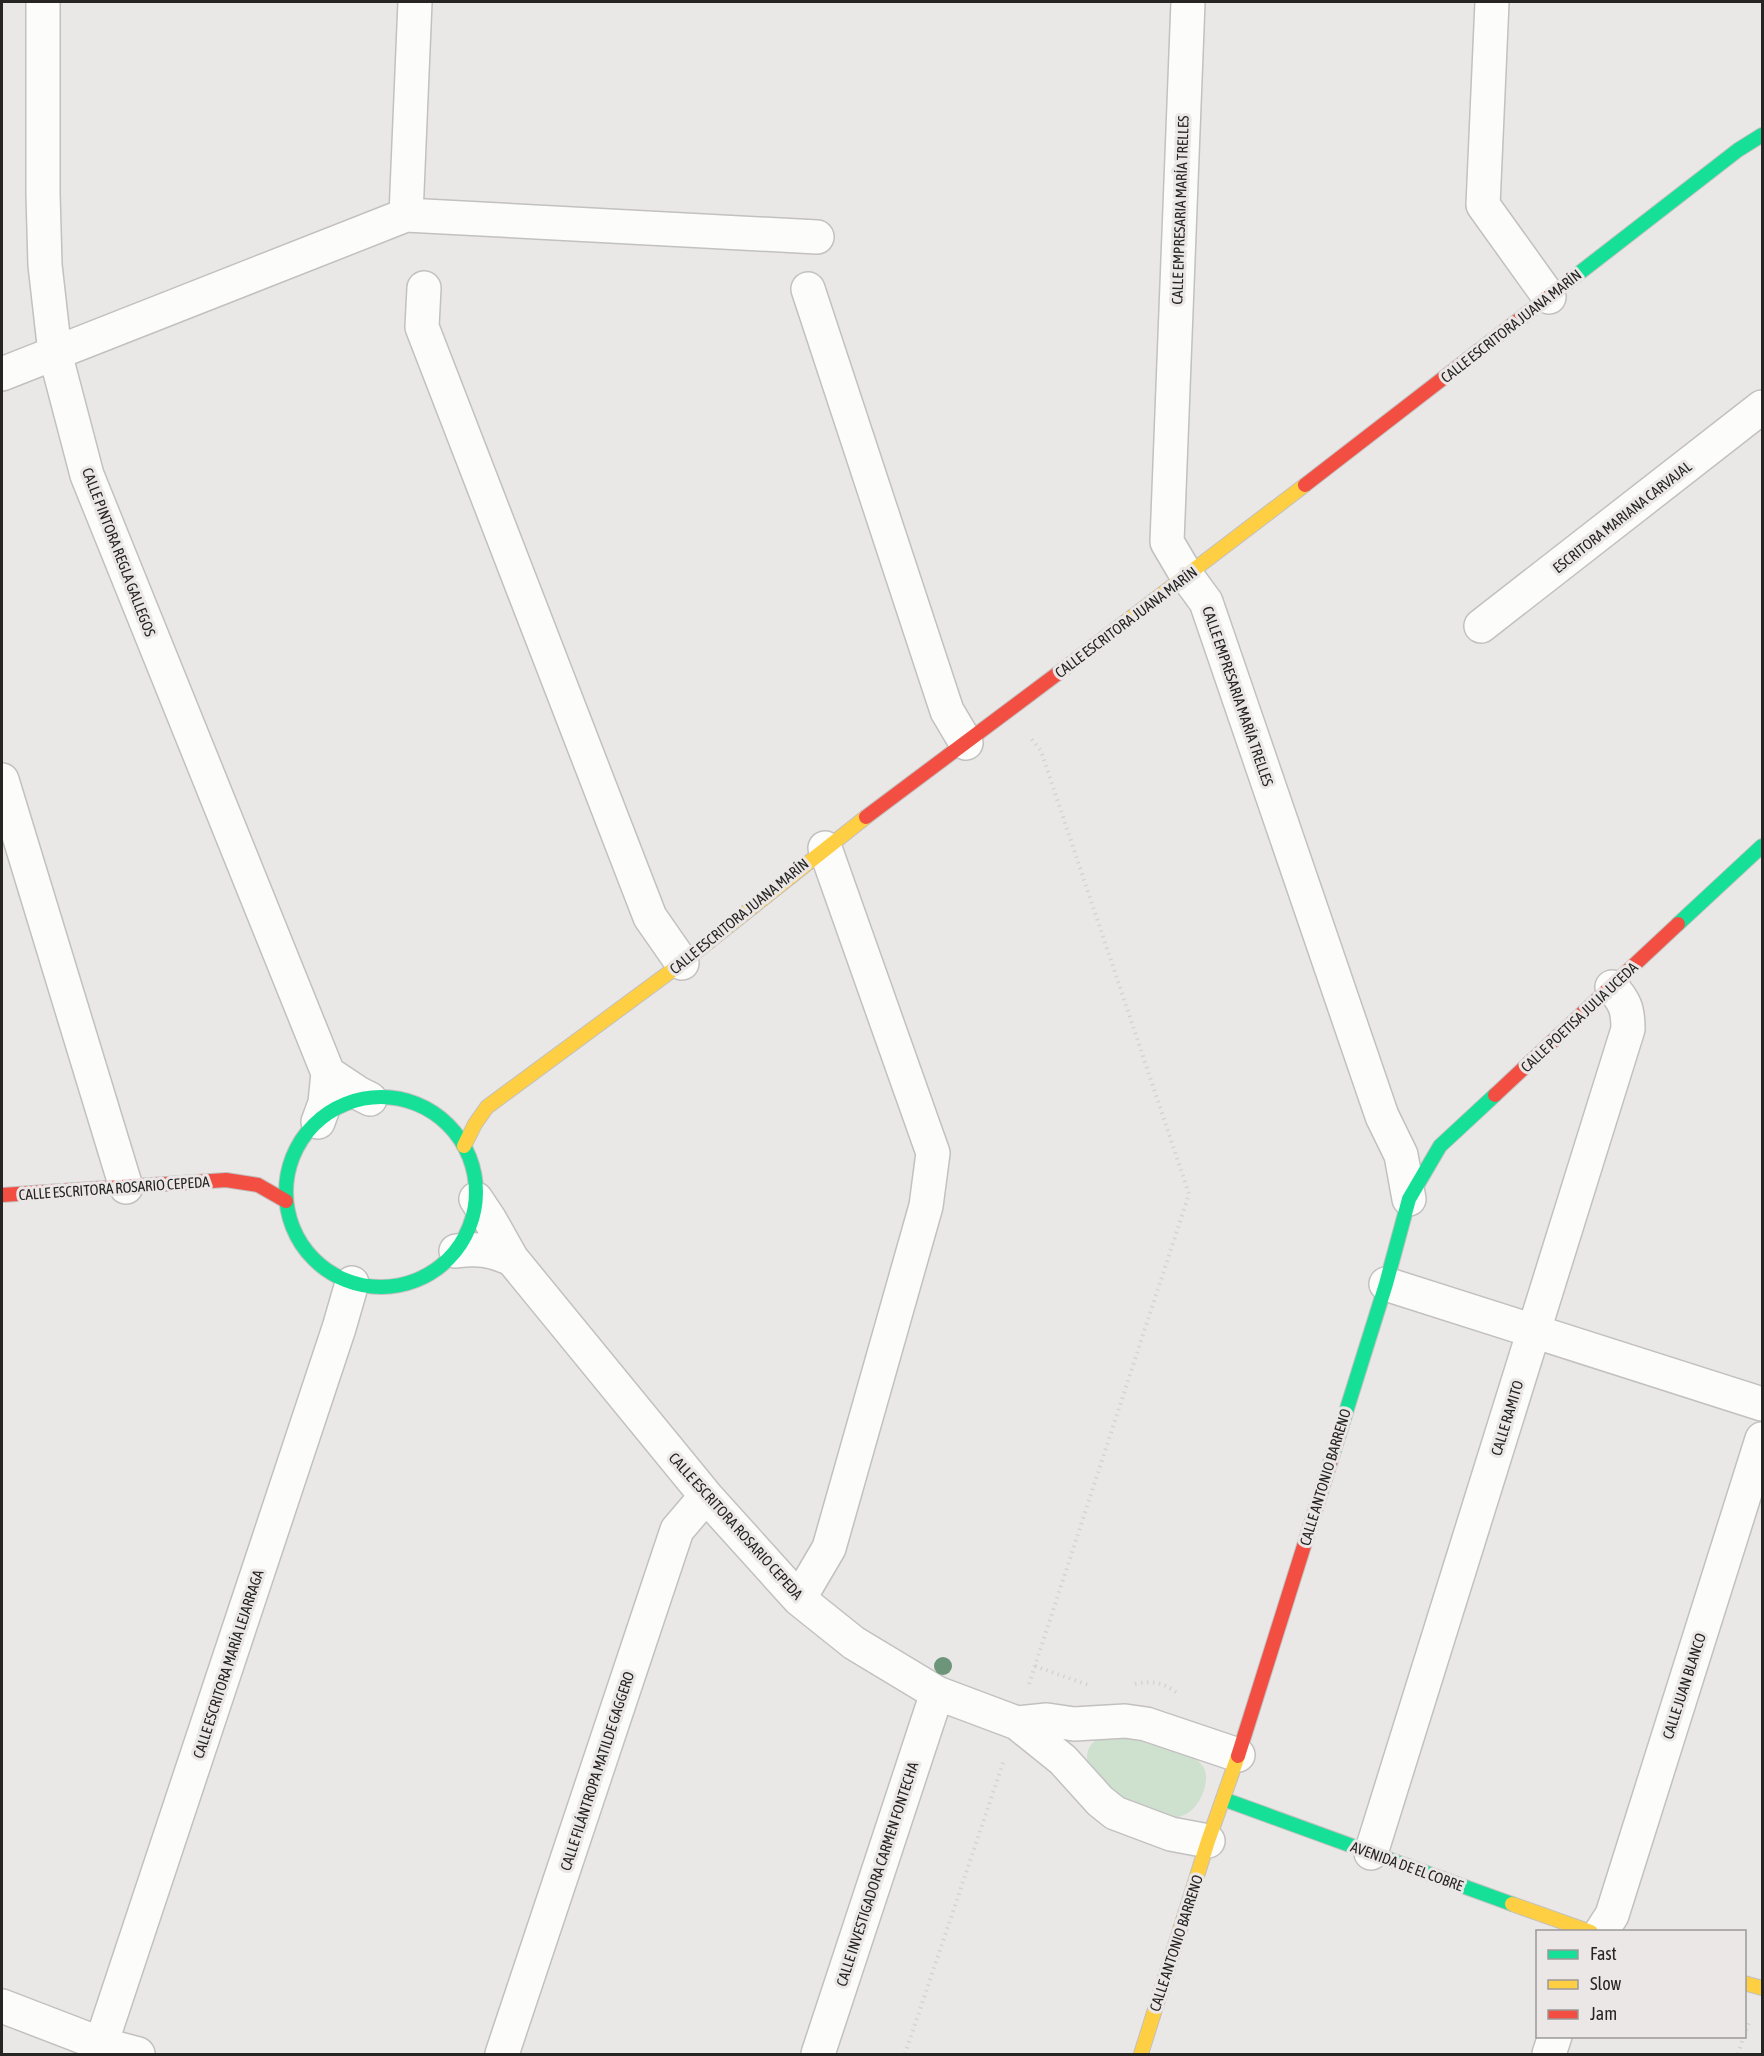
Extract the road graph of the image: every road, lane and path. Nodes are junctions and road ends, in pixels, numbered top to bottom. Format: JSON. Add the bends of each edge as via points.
{"nodes":[{"id":1,"x":44,"y":2,"type":"edge"},
{"id":2,"x":415,"y":2,"type":"edge"},
{"id":3,"x":1188,"y":2,"type":"edge"},
{"id":4,"x":1492,"y":2,"type":"edge"},
{"id":5,"x":1762,"y":135,"type":"edge"},
{"id":6,"x":406,"y":215,"type":"junction"},
{"id":7,"x":818,"y":237,"type":"dead end"},
{"id":8,"x":424,"y":288,"type":"dead end"},
{"id":9,"x":808,"y":289,"type":"dead end"},
{"id":10,"x":1550,"y":297,"type":"junction"},
{"id":11,"x":55,"y":353,"type":"junction"},
{"id":12,"x":2,"y":374,"type":"edge"},
{"id":13,"x":1762,"y":407,"type":"edge"},
{"id":14,"x":1187,"y":576,"type":"junction"},
{"id":15,"x":1481,"y":626,"type":"dead end"},
{"id":16,"x":1010,"y":709,"type":"junction"},
{"id":17,"x":966,"y":742,"type":"junction"},
{"id":18,"x":2,"y":780,"type":"edge"},
{"id":19,"x":1762,"y":846,"type":"edge"},
{"id":20,"x":825,"y":848,"type":"junction"},
{"id":21,"x":682,"y":963,"type":"junction"},
{"id":22,"x":1612,"y":987,"type":"junction"},
{"id":23,"x":328,"y":1073,"type":"junction"},
{"id":24,"x":370,"y":1099,"type":"junction"},
{"id":25,"x":487,"y":1107,"type":"junction"},
{"id":26,"x":470,"y":1111,"type":"dead end"},
{"id":27,"x":318,"y":1122,"type":"junction"},
{"id":28,"x":464,"y":1146,"type":"junction"},
{"id":29,"x":296,"y":1150,"type":"junction"},
{"id":30,"x":281,"y":1159,"type":"dead end"},
{"id":31,"x":253,"y":1172,"type":"dead end"},
{"id":32,"x":226,"y":1180,"type":"junction"},
{"id":33,"x":126,"y":1187,"type":"junction"},
{"id":34,"x":2,"y":1195,"type":"edge"},
{"id":35,"x":476,"y":1199,"type":"junction"},
{"id":36,"x":1409,"y":1199,"type":"junction"},
{"id":37,"x":286,"y":1201,"type":"junction"},
{"id":38,"x":456,"y":1251,"type":"junction"},
{"id":39,"x":512,"y":1259,"type":"junction"},
{"id":40,"x":352,"y":1283,"type":"junction"},
{"id":41,"x":1386,"y":1284,"type":"junction"},
{"id":42,"x":1534,"y":1331,"type":"junction"},
{"id":43,"x":1762,"y":1404,"type":"edge"},
{"id":44,"x":1762,"y":1439,"type":"edge"},
{"id":45,"x":706,"y":1496,"type":"junction"},
{"id":46,"x":799,"y":1599,"type":"junction"},
{"id":47,"x":937,"y":1693,"type":"junction"},
{"id":48,"x":1017,"y":1723,"type":"junction"},
{"id":49,"x":1238,"y":1755,"type":"junction"},
{"id":50,"x":1223,"y":1798,"type":"junction"},
{"id":51,"x":1208,"y":1841,"type":"junction"},
{"id":52,"x":1371,"y":1853,"type":"junction"},
{"id":53,"x":1585,"y":1930,"type":"edge"},
{"id":54,"x":1602,"y":1930,"type":"edge"},
{"id":55,"x":1746,"y":1984,"type":"edge"},
{"id":56,"x":1762,"y":1988,"type":"edge"},
{"id":57,"x":2,"y":2006,"type":"edge"},
{"id":58,"x":1555,"y":2038,"type":"edge"},
{"id":59,"x":1744,"y":2038,"type":"edge"},
{"id":60,"x":102,"y":2044,"type":"junction"},
{"id":61,"x":138,"y":2055,"type":"edge"},
{"id":62,"x":502,"y":2055,"type":"edge"},
{"id":63,"x":818,"y":2055,"type":"edge"},
{"id":64,"x":905,"y":2055,"type":"edge"},
{"id":65,"x":1140,"y":2055,"type":"edge"},
{"id":66,"x":1549,"y":2055,"type":"edge"},
{"id":67,"x":1738,"y":2055,"type":"edge"}],
"edges":[{"from":1,"to":11,"type":"street","name":"CALLE PINTORA REGLA GALLEGOS","via":[[45,265]]},
{"from":2,"to":6,"type":"street"},
{"from":3,"to":14,"type":"street","name":"CALLE EMPRESARIA MARÍA TRELLES","via":[[1167,542]]},
{"from":4,"to":10,"type":"street","via":[[1483,205]]},
{"from":5,"to":10,"type":"street","name":"CALLE ESCRITORA JUANA MARÍN"},
{"from":6,"to":7,"type":"street"},
{"from":6,"to":11,"type":"street"},
{"from":8,"to":21,"type":"street","via":[[422,327],[650,917]]},
{"from":9,"to":17,"type":"street","via":[[947,711]]},
{"from":10,"to":14,"type":"street","name":"CALLE ESCRITORA JUANA MARÍN"},
{"from":11,"to":12,"type":"street"},
{"from":11,"to":23,"type":"street","name":"CALLE PINTORA REGLA GALLEGOS","via":[[87,475]]},
{"from":13,"to":15,"type":"street","name":"ESCRITORA MARIANA CARVAJAL"},
{"from":14,"to":16,"type":"street","name":"CALLE ESCRITORA JUANA MARÍN"},
{"from":14,"to":36,"type":"street","name":"CALLE EMPRESARIA MARÍA TRELLES","via":[[1206,602],[1382,1116],[1401,1155]]},
{"from":16,"to":17,"type":"street","name":"CALLE ESCRITORA JUANA MARÍN"},
{"from":16,"to":48,"type":"path","via":[[1041,751],[1189,1194]]},
{"from":17,"to":20,"type":"street","name":"CALLE ESCRITORA JUANA MARÍN"},
{"from":18,"to":33,"type":"street"},
{"from":19,"to":22,"type":"street","name":"CALLE POETISA JULIA UCEDA"},
{"from":20,"to":21,"type":"street","name":"CALLE ESCRITORA JUANA MARÍN"},
{"from":20,"to":46,"type":"street","via":[[933,1153],[926,1206],[829,1548]]},
{"from":21,"to":25,"type":"street","name":"CALLE ESCRITORA JUANA MARÍN"},
{"from":22,"to":36,"type":"street","name":"CALLE POETISA JULIA UCEDA","via":[[1440,1146]]},
{"from":22,"to":42,"type":"street","name":"CALLE RAMITO","via":[[1628,1013],[1628,1029]]},
{"from":23,"to":24,"type":"street"},
{"from":23,"to":27,"type":"street","name":"CALLE PINTORA REGLA GALLEGOS","via":[[325,1103]]},
{"from":24,"to":27,"type":"street","via":[[341,1106]]},
{"from":24,"to":28,"type":"street","via":[[402,1099],[445,1115]]},
{"from":25,"to":26,"type":"street"},
{"from":25,"to":28,"type":"street"},
{"from":27,"to":29,"type":"street"},
{"from":28,"to":35,"type":"street","via":[[472,1163]]},
{"from":29,"to":30,"type":"street"},
{"from":29,"to":37,"type":"street","via":[[287,1178]]},
{"from":31,"to":32,"type":"street","name":"CALLE ESCRITORA ROSARIO CEPEDA"},
{"from":32,"to":33,"type":"street","name":"CALLE ESCRITORA ROSARIO CEPEDA"},
{"from":32,"to":37,"type":"street","name":"CALLE ESCRITORA ROSARIO CEPEDA","via":[[251,1182]]},
{"from":33,"to":34,"type":"street","name":"CALLE ESCRITORA ROSARIO CEPEDA"},
{"from":35,"to":38,"type":"street","via":[[473,1218]]},
{"from":35,"to":39,"type":"street","name":"CALLE ESCRITORA ROSARIO CEPEDA"},
{"from":36,"to":41,"type":"street","name":"CALLE ANTONIO BARRENO"},
{"from":37,"to":40,"type":"street","via":[[300,1243],[314,1260]]},
{"from":38,"to":39,"type":"street","via":[[491,1250]]},
{"from":38,"to":40,"type":"street","via":[[435,1270],[409,1283],[371,1287]]},
{"from":39,"to":45,"type":"street","name":"CALLE ESCRITORA ROSARIO CEPEDA"},
{"from":40,"to":60,"type":"street","name":"CALLE ESCRITORA MARÍA LEJARRAGA"},
{"from":41,"to":42,"type":"street"},
{"from":41,"to":49,"type":"street","name":"CALLE ANTONIO BARRENO"},
{"from":42,"to":43,"type":"street"},
{"from":42,"to":52,"type":"street","name":"CALLE RAMITO"},
{"from":44,"to":54,"type":"street","name":"CALLE JUAN BLANCO","via":[[1612,1915]]},
{"from":45,"to":46,"type":"street","name":"CALLE ESCRITORA ROSARIO CEPEDA"},
{"from":45,"to":62,"type":"street","name":"CALLE FILÁNTROPA MATILDE GAGGERO","via":[[677,1530]]},
{"from":46,"to":47,"type":"street","name":"CALLE ESCRITORA ROSARIO CEPEDA","via":[[854,1644]]},
{"from":47,"to":48,"type":"street","name":"CALLE ESCRITORA ROSARIO CEPEDA"},
{"from":47,"to":63,"type":"street","name":"CALLE INVESTIGADORA CARMEN FONTECHA"},
{"from":48,"to":49,"type":"street","via":[[1047,1720],[1146,1724]]},
{"from":48,"to":51,"type":"street","via":[[1063,1760],[1115,1813],[1171,1834]]},
{"from":48,"to":64,"type":"path"},
{"from":49,"to":50,"type":"street","name":"CALLE ANTONIO BARRENO"},
{"from":50,"to":51,"type":"street","name":"CALLE ANTONIO BARRENO"},
{"from":50,"to":52,"type":"street","name":"AVENIDA DE EL COBRE"},
{"from":51,"to":65,"type":"street","name":"CALLE ANTONIO BARRENO"},
{"from":52,"to":53,"type":"street","name":"AVENIDA DE EL COBRE"},
{"from":55,"to":56,"type":"street"},
{"from":57,"to":60,"type":"street"},
{"from":58,"to":66,"type":"street"},
{"from":59,"to":67,"type":"path"},
{"from":60,"to":61,"type":"street"}]}
